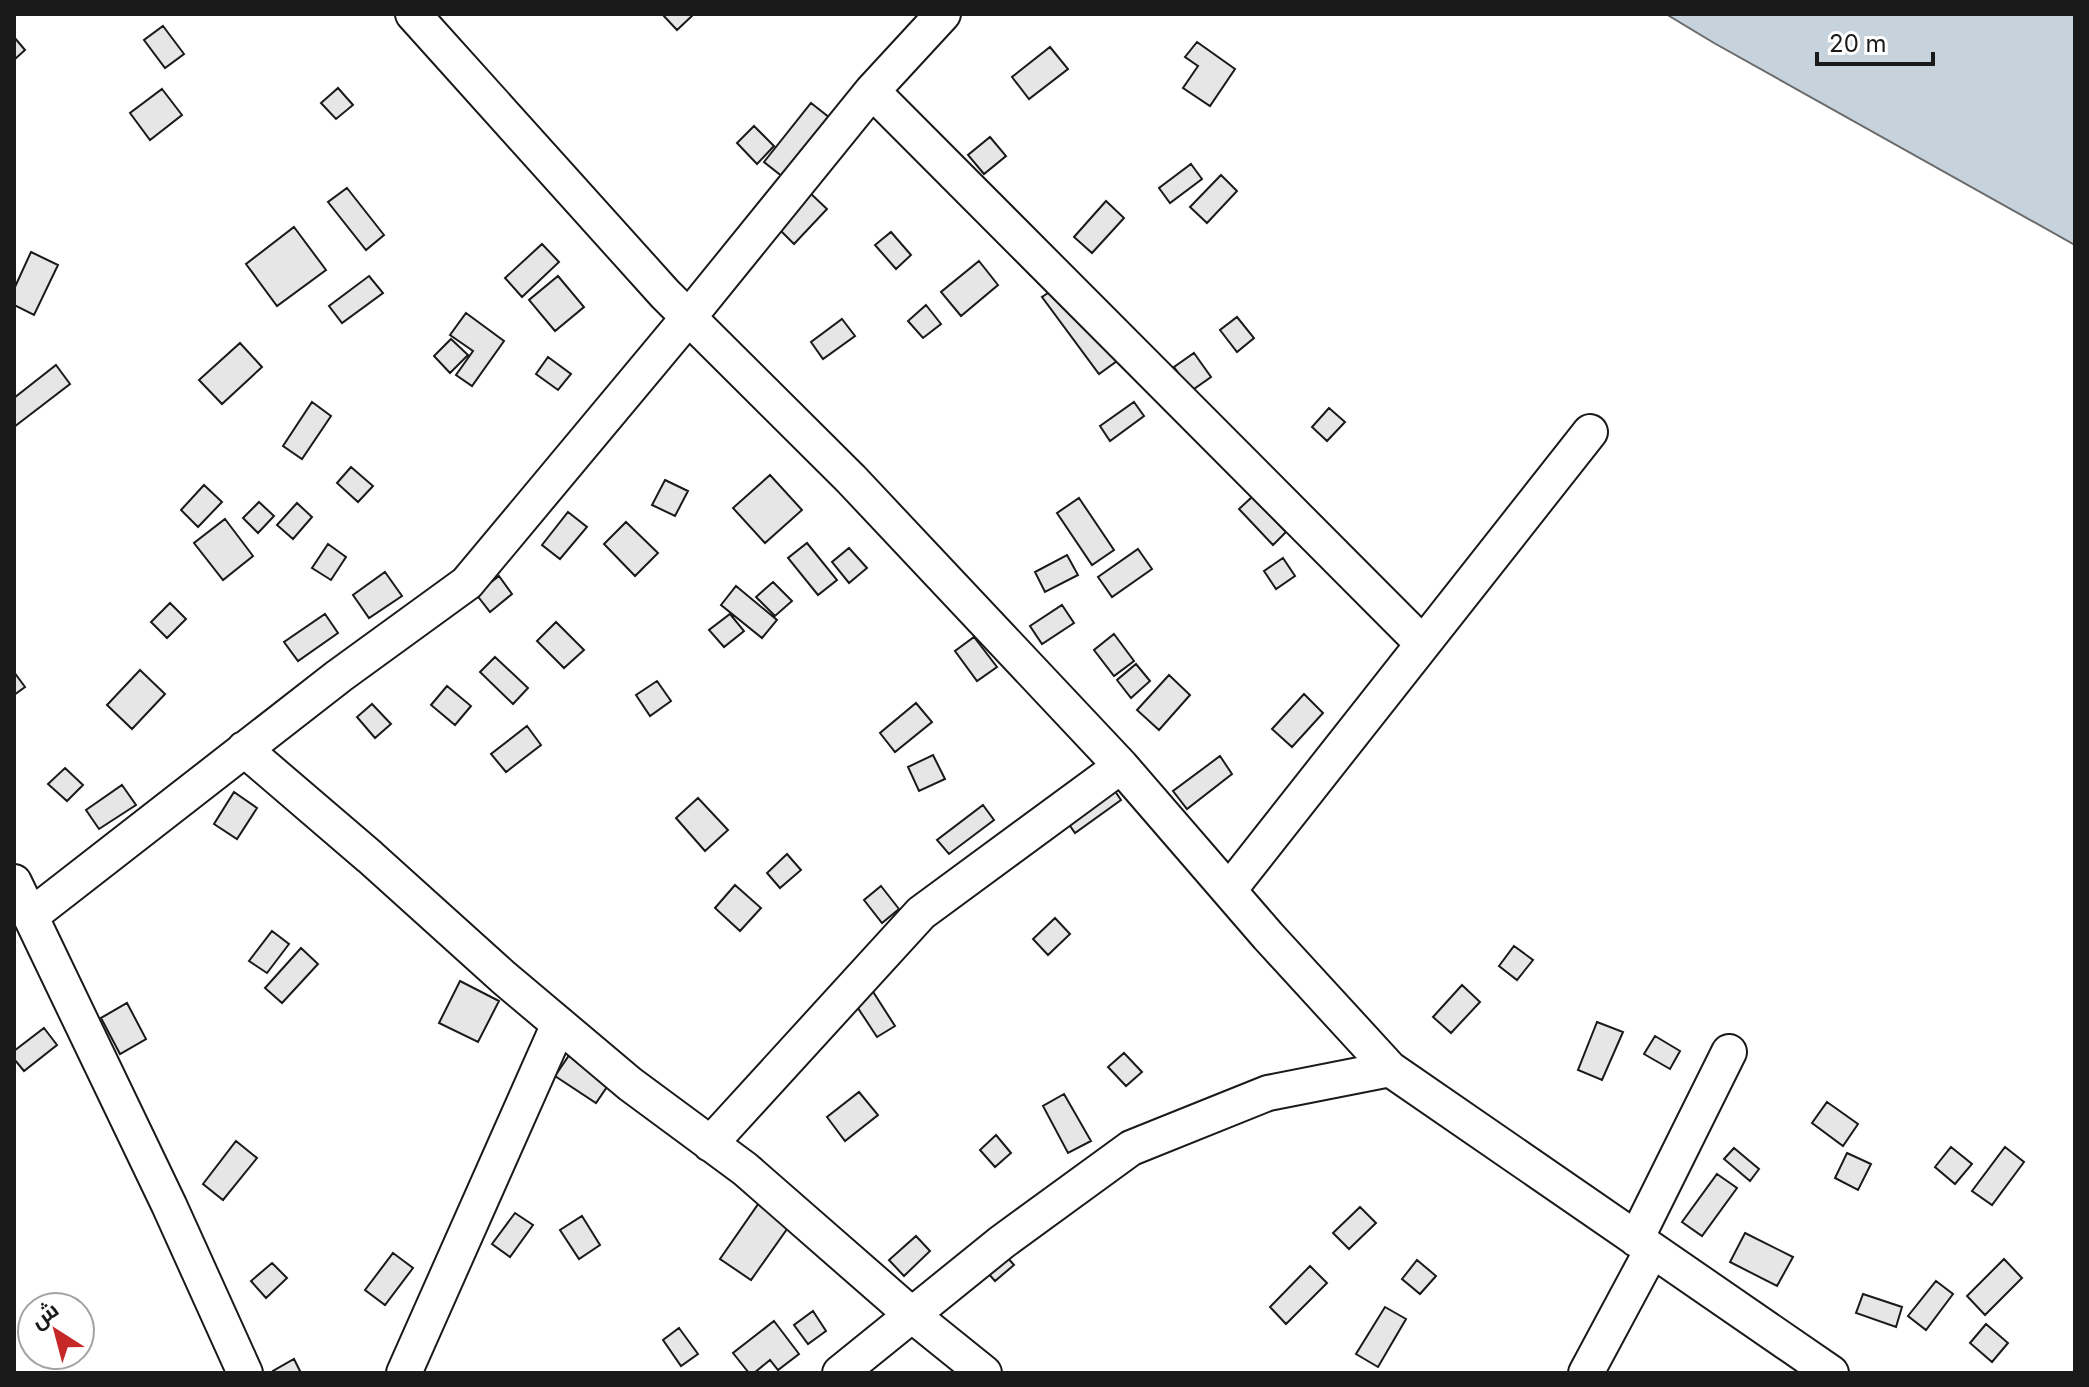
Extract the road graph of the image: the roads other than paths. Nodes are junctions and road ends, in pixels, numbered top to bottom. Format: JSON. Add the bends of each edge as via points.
{"nodes":[{"id":1,"x":413,"y":14,"type":"edge"},
{"id":2,"x":943,"y":14,"type":"edge"},
{"id":3,"x":872,"y":91,"type":"junction"},
{"id":4,"x":688,"y":318,"type":"junction"},
{"id":5,"x":1590,"y":432,"type":"dead end"},
{"id":6,"x":1423,"y":644,"type":"junction"},
{"id":7,"x":244,"y":749,"type":"junction"},
{"id":8,"x":1121,"y":766,"type":"junction"},
{"id":9,"x":14,"y":882,"type":"edge"},
{"id":10,"x":1229,"y":890,"type":"junction"},
{"id":11,"x":32,"y":915,"type":"junction"},
{"id":12,"x":559,"y":1024,"type":"junction"},
{"id":13,"x":1729,"y":1052,"type":"dead end"},
{"id":14,"x":1390,"y":1069,"type":"junction"},
{"id":15,"x":710,"y":1144,"type":"junction"},
{"id":16,"x":1644,"y":1244,"type":"junction"},
{"id":17,"x":912,"y":1315,"type":"junction"},
{"id":18,"x":245,"y":1373,"type":"edge"},
{"id":19,"x":404,"y":1373,"type":"edge"},
{"id":20,"x":840,"y":1373,"type":"edge"},
{"id":21,"x":984,"y":1373,"type":"edge"},
{"id":22,"x":1586,"y":1373,"type":"edge"},
{"id":23,"x":1831,"y":1373,"type":"edge"}],
"edges":[{"from":1,"to":4,"type":"street"},
{"from":2,"to":3,"type":"street"},
{"from":3,"to":4,"type":"street"},
{"from":3,"to":6,"type":"street"},
{"from":4,"to":7,"type":"street","via":[[467,583]]},
{"from":4,"to":8,"type":"street","via":[[851,479]]},
{"from":5,"to":6,"type":"street"},
{"from":6,"to":10,"type":"street"},
{"from":7,"to":11,"type":"street"},
{"from":7,"to":12,"type":"street"},
{"from":8,"to":10,"type":"street"},
{"from":8,"to":15,"type":"street","via":[[921,913]]},
{"from":9,"to":11,"type":"street"},
{"from":10,"to":14,"type":"street"},
{"from":11,"to":18,"type":"street"},
{"from":12,"to":15,"type":"street"},
{"from":12,"to":19,"type":"street"},
{"from":13,"to":16,"type":"street"},
{"from":14,"to":16,"type":"street"},
{"from":14,"to":17,"type":"street","via":[[1268,1093],[1131,1148]]},
{"from":15,"to":17,"type":"street"},
{"from":16,"to":22,"type":"street"},
{"from":16,"to":23,"type":"street"},
{"from":17,"to":20,"type":"street"},
{"from":17,"to":21,"type":"street"}]}
